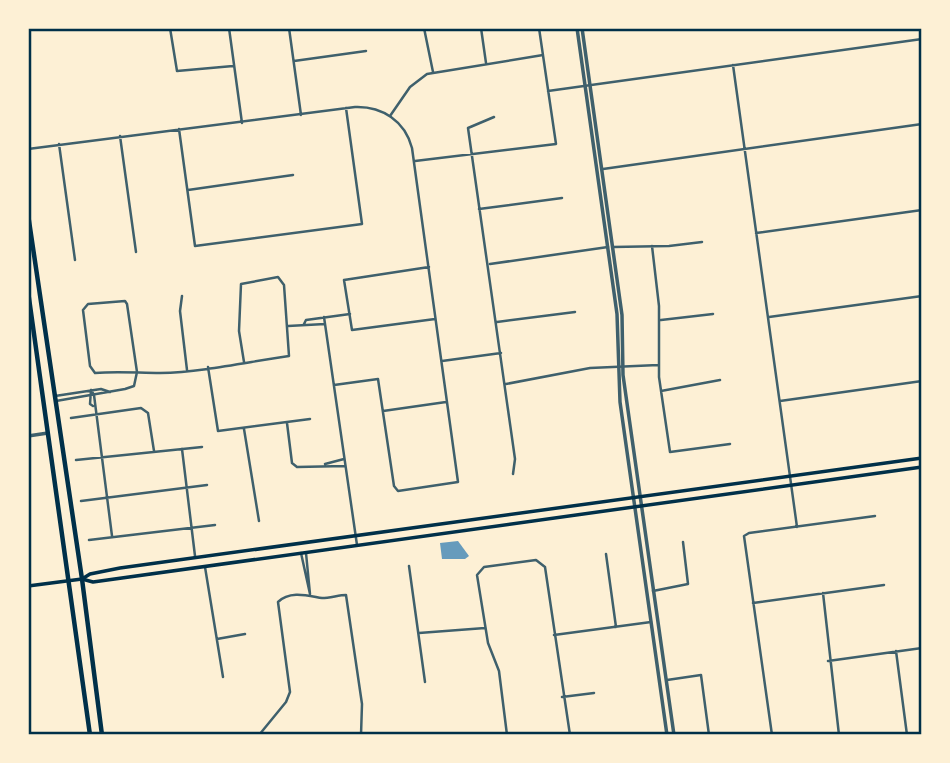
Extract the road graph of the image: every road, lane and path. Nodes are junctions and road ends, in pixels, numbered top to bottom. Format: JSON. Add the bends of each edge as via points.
{"nodes":[{"id":1,"x":170,"y":28,"type":"edge"},
{"id":2,"x":229,"y":28,"type":"edge"},
{"id":3,"x":289,"y":28,"type":"edge"},
{"id":4,"x":424,"y":28,"type":"edge"},
{"id":5,"x":481,"y":28,"type":"edge"},
{"id":6,"x":539,"y":28,"type":"edge"},
{"id":7,"x":580,"y":28,"type":"edge"},
{"id":8,"x":922,"y":39,"type":"edge"},
{"id":9,"x":366,"y":51,"type":"dead end"},
{"id":10,"x":543,"y":55,"type":"junction"},
{"id":11,"x":294,"y":61,"type":"junction"},
{"id":12,"x":486,"y":63,"type":"junction"},
{"id":13,"x":733,"y":65,"type":"junction"},
{"id":14,"x":233,"y":66,"type":"junction"},
{"id":15,"x":433,"y":72,"type":"junction"},
{"id":16,"x":588,"y":85,"type":"junction"},
{"id":17,"x":548,"y":91,"type":"junction"},
{"id":18,"x":346,"y":108,"type":"junction"},
{"id":19,"x":301,"y":115,"type":"junction"},
{"id":20,"x":390,"y":116,"type":"junction"},
{"id":21,"x":494,"y":117,"type":"dead end"},
{"id":22,"x":242,"y":123,"type":"junction"},
{"id":23,"x":922,"y":124,"type":"edge"},
{"id":24,"x":179,"y":129,"type":"junction"},
{"id":25,"x":120,"y":136,"type":"junction"},
{"id":26,"x":59,"y":144,"type":"junction"},
{"id":27,"x":28,"y":149,"type":"edge"},
{"id":28,"x":745,"y":149,"type":"junction"},
{"id":29,"x":472,"y":156,"type":"junction"},
{"id":30,"x":415,"y":162,"type":"junction"},
{"id":31,"x":602,"y":169,"type":"junction"},
{"id":32,"x":293,"y":175,"type":"dead end"},
{"id":33,"x":188,"y":190,"type":"junction"},
{"id":34,"x":562,"y":198,"type":"dead end"},
{"id":35,"x":479,"y":209,"type":"junction"},
{"id":36,"x":922,"y":210,"type":"edge"},
{"id":37,"x":28,"y":214,"type":"edge"},
{"id":38,"x":756,"y":233,"type":"junction"},
{"id":39,"x":702,"y":242,"type":"dead end"},
{"id":40,"x":652,"y":246,"type":"junction"},
{"id":41,"x":611,"y":247,"type":"junction"},
{"id":42,"x":136,"y":253,"type":"dead end"},
{"id":43,"x":75,"y":260,"type":"dead end"},
{"id":44,"x":488,"y":264,"type":"junction"},
{"id":45,"x":429,"y":267,"type":"junction"},
{"id":46,"x":28,"y":291,"type":"edge"},
{"id":47,"x":182,"y":296,"type":"dead end"},
{"id":48,"x":922,"y":296,"type":"edge"},
{"id":49,"x":575,"y":312,"type":"dead end"},
{"id":50,"x":350,"y":314,"type":"junction"},
{"id":51,"x":713,"y":314,"type":"dead end"},
{"id":52,"x":324,"y":317,"type":"junction"},
{"id":53,"x":768,"y":317,"type":"junction"},
{"id":54,"x":437,"y":319,"type":"junction"},
{"id":55,"x":659,"y":320,"type":"junction"},
{"id":56,"x":497,"y":322,"type":"junction"},
{"id":57,"x":304,"y":324,"type":"junction"},
{"id":58,"x":325,"y":324,"type":"junction"},
{"id":59,"x":288,"y":326,"type":"junction"},
{"id":60,"x":501,"y":353,"type":"junction"},
{"id":61,"x":244,"y":362,"type":"junction"},
{"id":62,"x":441,"y":362,"type":"junction"},
{"id":63,"x":658,"y":365,"type":"junction"},
{"id":64,"x":620,"y":366,"type":"junction"},
{"id":65,"x":208,"y":367,"type":"junction"},
{"id":66,"x":187,"y":370,"type":"junction"},
{"id":67,"x":136,"y":372,"type":"junction"},
{"id":68,"x":720,"y":380,"type":"dead end"},
{"id":69,"x":922,"y":381,"type":"edge"},
{"id":70,"x":505,"y":384,"type":"junction"},
{"id":71,"x":334,"y":385,"type":"junction"},
{"id":72,"x":91,"y":390,"type":"junction"},
{"id":73,"x":110,"y":391,"type":"junction"},
{"id":74,"x":661,"y":391,"type":"junction"},
{"id":75,"x":94,"y":395,"type":"junction"},
{"id":76,"x":89,"y":396,"type":"junction"},
{"id":77,"x":55,"y":398,"type":"junction"},
{"id":78,"x":447,"y":401,"type":"junction"},
{"id":79,"x":780,"y":401,"type":"junction"},
{"id":80,"x":93,"y":406,"type":"junction"},
{"id":81,"x":383,"y":411,"type":"junction"},
{"id":82,"x":95,"y":414,"type":"junction"},
{"id":83,"x":71,"y":418,"type":"dead end"},
{"id":84,"x":310,"y":419,"type":"dead end"},
{"id":85,"x":287,"y":423,"type":"junction"},
{"id":86,"x":244,"y":429,"type":"junction"},
{"id":87,"x":48,"y":433,"type":"junction"},
{"id":88,"x":28,"y":436,"type":"edge"},
{"id":89,"x":730,"y":444,"type":"dead end"},
{"id":90,"x":202,"y":447,"type":"dead end"},
{"id":91,"x":182,"y":449,"type":"junction"},
{"id":92,"x":154,"y":451,"type":"junction"},
{"id":93,"x":101,"y":456,"type":"junction"},
{"id":94,"x":922,"y":458,"type":"edge"},
{"id":95,"x":344,"y":459,"type":"junction"},
{"id":96,"x":76,"y":460,"type":"dead end"},
{"id":97,"x":322,"y":465,"type":"junction"},
{"id":98,"x":345,"y":466,"type":"junction"},
{"id":99,"x":922,"y":467,"type":"edge"},
{"id":100,"x":513,"y":474,"type":"dead end"},
{"id":101,"x":791,"y":476,"type":"junction"},
{"id":102,"x":207,"y":485,"type":"dead end"},
{"id":103,"x":792,"y":485,"type":"junction"},
{"id":104,"x":187,"y":487,"type":"junction"},
{"id":105,"x":640,"y":496,"type":"junction"},
{"id":106,"x":105,"y":497,"type":"junction"},
{"id":107,"x":634,"y":497,"type":"junction"},
{"id":108,"x":81,"y":500,"type":"dead end"},
{"id":109,"x":641,"y":506,"type":"junction"},
{"id":110,"x":635,"y":507,"type":"junction"},
{"id":111,"x":874,"y":516,"type":"dead end"},
{"id":112,"x":259,"y":521,"type":"dead end"},
{"id":113,"x":215,"y":525,"type":"dead end"},
{"id":114,"x":797,"y":527,"type":"junction"},
{"id":115,"x":192,"y":528,"type":"junction"},
{"id":116,"x":112,"y":536,"type":"junction"},
{"id":117,"x":355,"y":536,"type":"junction"},
{"id":118,"x":89,"y":540,"type":"dead end"},
{"id":119,"x":683,"y":541,"type":"dead end"},
{"id":120,"x":357,"y":545,"type":"junction"},
{"id":121,"x":303,"y":553,"type":"junction"},
{"id":122,"x":606,"y":554,"type":"dead end"},
{"id":123,"x":196,"y":558,"type":"junction"},
{"id":124,"x":205,"y":566,"type":"junction"},
{"id":125,"x":409,"y":566,"type":"dead end"},
{"id":126,"x":82,"y":579,"type":"junction"},
{"id":127,"x":68,"y":581,"type":"junction"},
{"id":128,"x":884,"y":585,"type":"dead end"},
{"id":129,"x":28,"y":586,"type":"edge"},
{"id":130,"x":653,"y":592,"type":"junction"},
{"id":131,"x":822,"y":593,"type":"junction"},
{"id":132,"x":310,"y":594,"type":"junction"},
{"id":133,"x":753,"y":603,"type":"junction"},
{"id":134,"x":651,"y":622,"type":"junction"},
{"id":135,"x":616,"y":627,"type":"junction"},
{"id":136,"x":485,"y":628,"type":"junction"},
{"id":137,"x":245,"y":634,"type":"dead end"},
{"id":138,"x":418,"y":634,"type":"junction"},
{"id":139,"x":554,"y":635,"type":"junction"},
{"id":140,"x":217,"y":639,"type":"junction"},
{"id":141,"x":922,"y":648,"type":"edge"},
{"id":142,"x":896,"y":651,"type":"junction"},
{"id":143,"x":828,"y":661,"type":"junction"},
{"id":144,"x":223,"y":677,"type":"dead end"},
{"id":145,"x":666,"y":680,"type":"junction"},
{"id":146,"x":425,"y":682,"type":"dead end"},
{"id":147,"x":594,"y":693,"type":"dead end"},
{"id":148,"x":562,"y":698,"type":"junction"},
{"id":149,"x":90,"y":735,"type":"edge"},
{"id":150,"x":102,"y":735,"type":"edge"},
{"id":151,"x":259,"y":735,"type":"edge"},
{"id":152,"x":361,"y":735,"type":"edge"},
{"id":153,"x":507,"y":735,"type":"edge"},
{"id":154,"x":570,"y":735,"type":"edge"},
{"id":155,"x":667,"y":735,"type":"edge"},
{"id":156,"x":674,"y":735,"type":"edge"},
{"id":157,"x":709,"y":735,"type":"edge"},
{"id":158,"x":772,"y":735,"type":"edge"},
{"id":159,"x":839,"y":735,"type":"edge"},
{"id":160,"x":907,"y":735,"type":"edge"}],
"edges":[{"from":1,"to":14,"type":"street","via":[[177,71]]},
{"from":2,"to":14,"type":"street"},
{"from":3,"to":11,"type":"street"},
{"from":4,"to":15,"type":"street"},
{"from":5,"to":12,"type":"street"},
{"from":6,"to":10,"type":"street"},
{"from":7,"to":16,"type":"street"},
{"from":8,"to":13,"type":"street"},
{"from":9,"to":11,"type":"street"},
{"from":10,"to":12,"type":"street"},
{"from":10,"to":17,"type":"street"},
{"from":11,"to":19,"type":"street"},
{"from":12,"to":15,"type":"street"},
{"from":13,"to":16,"type":"street"},
{"from":13,"to":28,"type":"street"},
{"from":14,"to":22,"type":"street"},
{"from":15,"to":20,"type":"street","via":[[410,87]]},
{"from":16,"to":17,"type":"street"},
{"from":16,"to":31,"type":"street"},
{"from":16,"to":41,"type":"street"},
{"from":17,"to":29,"type":"street","via":[[556,145]]},
{"from":18,"to":19,"type":"street"},
{"from":18,"to":20,"type":"street","via":[[366,107]]},
{"from":18,"to":33,"type":"street","via":[[362,224],[195,246]]},
{"from":19,"to":22,"type":"street"},
{"from":20,"to":30,"type":"street","via":[[408,136]]},
{"from":21,"to":29,"type":"street","via":[[468,128]]},
{"from":22,"to":24,"type":"street"},
{"from":23,"to":28,"type":"street"},
{"from":24,"to":25,"type":"street"},
{"from":24,"to":33,"type":"street"},
{"from":25,"to":26,"type":"street"},
{"from":25,"to":42,"type":"street"},
{"from":26,"to":27,"type":"street"},
{"from":26,"to":43,"type":"street"},
{"from":28,"to":31,"type":"street"},
{"from":28,"to":38,"type":"street"},
{"from":29,"to":30,"type":"street"},
{"from":29,"to":35,"type":"street"},
{"from":30,"to":45,"type":"street"},
{"from":31,"to":41,"type":"street"},
{"from":32,"to":33,"type":"street"},
{"from":34,"to":35,"type":"street"},
{"from":35,"to":44,"type":"street"},
{"from":36,"to":38,"type":"street"},
{"from":37,"to":77,"type":"main road"},
{"from":38,"to":53,"type":"street"},
{"from":39,"to":40,"type":"street"},
{"from":40,"to":41,"type":"street"},
{"from":40,"to":55,"type":"street"},
{"from":41,"to":44,"type":"street"},
{"from":41,"to":64,"type":"street"},
{"from":44,"to":56,"type":"street"},
{"from":45,"to":50,"type":"street","via":[[345,280]]},
{"from":45,"to":54,"type":"street"},
{"from":46,"to":87,"type":"main road"},
{"from":47,"to":66,"type":"street"},
{"from":48,"to":53,"type":"street"},
{"from":49,"to":56,"type":"street"},
{"from":50,"to":52,"type":"street"},
{"from":50,"to":54,"type":"street","via":[[352,330]]},
{"from":51,"to":55,"type":"street"},
{"from":52,"to":57,"type":"street"},
{"from":52,"to":58,"type":"street"},
{"from":53,"to":79,"type":"street"},
{"from":54,"to":62,"type":"street"},
{"from":55,"to":63,"type":"street"},
{"from":56,"to":60,"type":"street"},
{"from":57,"to":58,"type":"street"},
{"from":57,"to":59,"type":"street"},
{"from":58,"to":71,"type":"street"},
{"from":59,"to":61,"type":"street","via":[[289,356]]},
{"from":59,"to":61,"type":"street","via":[[282,279],[241,284],[239,331]]},
{"from":60,"to":62,"type":"street"},
{"from":60,"to":70,"type":"street"},
{"from":61,"to":65,"type":"street"},
{"from":62,"to":78,"type":"street"},
{"from":63,"to":64,"type":"street"},
{"from":63,"to":74,"type":"street"},
{"from":64,"to":70,"type":"street"},
{"from":64,"to":105,"type":"street"},
{"from":64,"to":107,"type":"street"},
{"from":65,"to":66,"type":"street"},
{"from":65,"to":86,"type":"street","via":[[218,431]]},
{"from":66,"to":67,"type":"street"},
{"from":67,"to":67,"type":"street","via":[[125,301],[85,306],[90,366],[95,373]]},
{"from":67,"to":73,"type":"street","via":[[134,386]]},
{"from":68,"to":74,"type":"street"},
{"from":69,"to":79,"type":"street"},
{"from":70,"to":100,"type":"street"},
{"from":71,"to":81,"type":"street","via":[[379,379]]},
{"from":71,"to":95,"type":"street"},
{"from":72,"to":73,"type":"street"},
{"from":72,"to":75,"type":"street"},
{"from":72,"to":76,"type":"street"},
{"from":72,"to":77,"type":"street"},
{"from":73,"to":75,"type":"street"},
{"from":74,"to":89,"type":"street","via":[[670,452]]},
{"from":75,"to":76,"type":"street"},
{"from":75,"to":80,"type":"street"},
{"from":76,"to":77,"type":"street"},
{"from":76,"to":80,"type":"street"},
{"from":77,"to":126,"type":"main road"},
{"from":78,"to":81,"type":"street"},
{"from":78,"to":81,"type":"street","via":[[458,482],[398,491]]},
{"from":79,"to":101,"type":"street"},
{"from":80,"to":82,"type":"street"},
{"from":82,"to":83,"type":"street"},
{"from":82,"to":92,"type":"street","via":[[141,408],[148,413]]},
{"from":82,"to":93,"type":"street"},
{"from":84,"to":85,"type":"street"},
{"from":85,"to":86,"type":"street"},
{"from":85,"to":97,"type":"street","via":[[292,463],[303,468]]},
{"from":86,"to":112,"type":"street"},
{"from":87,"to":88,"type":"street"},
{"from":87,"to":127,"type":"main road"},
{"from":90,"to":91,"type":"street"},
{"from":91,"to":92,"type":"street"},
{"from":91,"to":104,"type":"street"},
{"from":92,"to":93,"type":"street"},
{"from":93,"to":96,"type":"street"},
{"from":93,"to":106,"type":"street"},
{"from":94,"to":101,"type":"main road"},
{"from":95,"to":97,"type":"street"},
{"from":95,"to":98,"type":"street"},
{"from":97,"to":98,"type":"street"},
{"from":98,"to":117,"type":"street"},
{"from":99,"to":103,"type":"main road"},
{"from":101,"to":103,"type":"street"},
{"from":101,"to":105,"type":"main road"},
{"from":102,"to":104,"type":"street"},
{"from":103,"to":109,"type":"main road"},
{"from":103,"to":114,"type":"street"},
{"from":104,"to":106,"type":"street"},
{"from":104,"to":115,"type":"street"},
{"from":105,"to":107,"type":"main road"},
{"from":105,"to":109,"type":"street"},
{"from":106,"to":108,"type":"street"},
{"from":106,"to":116,"type":"street"},
{"from":107,"to":110,"type":"street"},
{"from":107,"to":117,"type":"main road"},
{"from":109,"to":110,"type":"main road"},
{"from":109,"to":130,"type":"street"},
{"from":110,"to":120,"type":"main road"},
{"from":110,"to":134,"type":"street"},
{"from":111,"to":114,"type":"street"},
{"from":113,"to":115,"type":"street"},
{"from":114,"to":133,"type":"street","via":[[745,535]]},
{"from":115,"to":116,"type":"street"},
{"from":115,"to":123,"type":"street"},
{"from":116,"to":118,"type":"street"},
{"from":117,"to":120,"type":"street"},
{"from":117,"to":123,"type":"main road"},
{"from":119,"to":130,"type":"street","via":[[688,584]]},
{"from":120,"to":121,"type":"main road"},
{"from":121,"to":124,"type":"main road"},
{"from":121,"to":132,"type":"street"},
{"from":122,"to":135,"type":"street"},
{"from":123,"to":126,"type":"main road","via":[[91,573]]},
{"from":124,"to":126,"type":"main road","via":[[93,582]]},
{"from":124,"to":140,"type":"street"},
{"from":125,"to":138,"type":"street"},
{"from":126,"to":127,"type":"main road"},
{"from":126,"to":150,"type":"main road"},
{"from":127,"to":129,"type":"main road"},
{"from":127,"to":149,"type":"main road"},
{"from":128,"to":131,"type":"street"},
{"from":130,"to":145,"type":"street"},
{"from":131,"to":133,"type":"street"},
{"from":131,"to":143,"type":"street"},
{"from":132,"to":151,"type":"street","via":[[278,602],[290,692]]},
{"from":132,"to":152,"type":"street","via":[[320,598],[346,595],[362,704]]},
{"from":133,"to":158,"type":"street"},
{"from":134,"to":135,"type":"street"},
{"from":134,"to":155,"type":"street"},
{"from":135,"to":139,"type":"street"},
{"from":136,"to":138,"type":"street"},
{"from":136,"to":139,"type":"street","via":[[480,570],[536,560],[542,562]]},
{"from":136,"to":153,"type":"street","via":[[499,671]]},
{"from":137,"to":140,"type":"street"},
{"from":138,"to":146,"type":"street"},
{"from":139,"to":148,"type":"street"},
{"from":140,"to":144,"type":"street"},
{"from":141,"to":142,"type":"street"},
{"from":142,"to":143,"type":"street"},
{"from":142,"to":160,"type":"street"},
{"from":143,"to":159,"type":"street"},
{"from":145,"to":156,"type":"street"},
{"from":145,"to":157,"type":"street","via":[[701,675]]},
{"from":147,"to":148,"type":"street"},
{"from":148,"to":154,"type":"street"}]}
